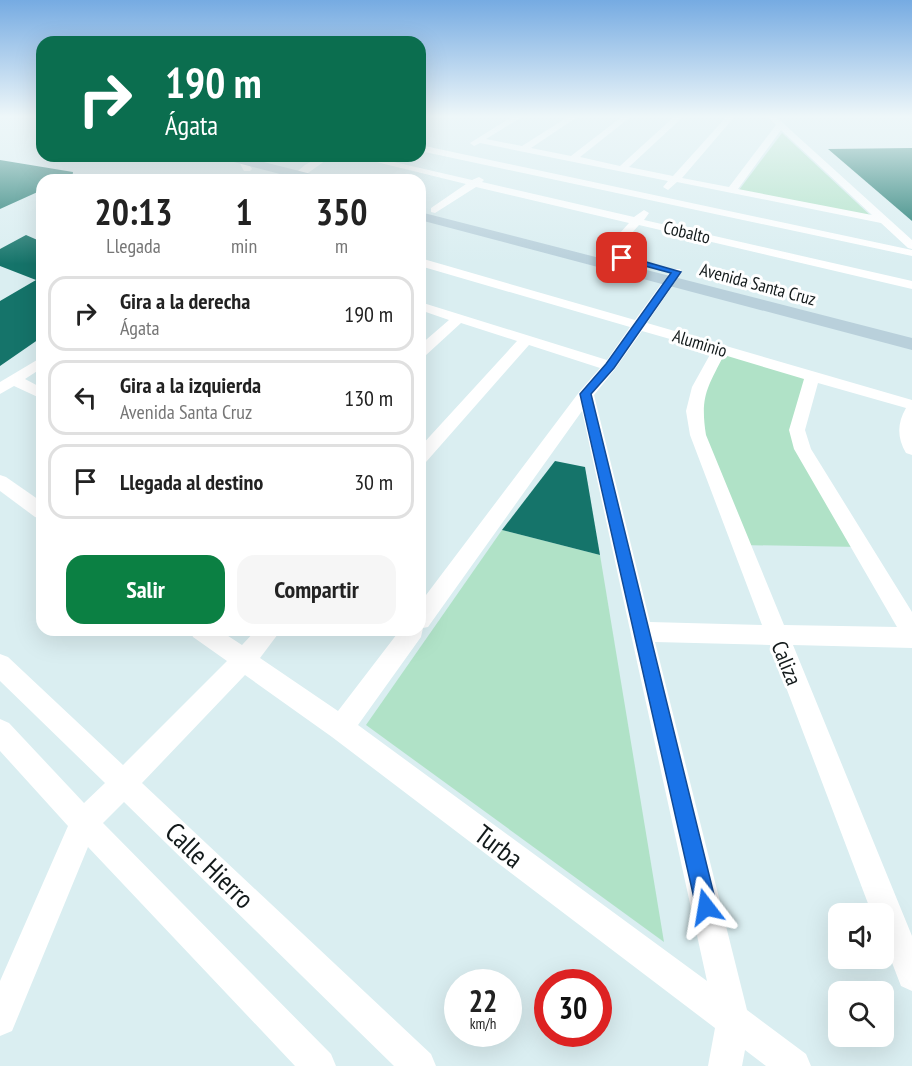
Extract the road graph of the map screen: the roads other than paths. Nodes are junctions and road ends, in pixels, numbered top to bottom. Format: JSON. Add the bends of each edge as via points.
{"nodes":[{"id":1,"x":247,"y":165,"type":"edge"},
{"id":2,"x":255,"y":165,"type":"edge"},
{"id":3,"x":394,"y":165,"type":"edge"},
{"id":4,"x":502,"y":165,"type":"joint"},
{"id":5,"x":601,"y":165,"type":"edge"},
{"id":6,"x":627,"y":165,"type":"edge"},
{"id":7,"x":688,"y":165,"type":"edge"},
{"id":8,"x":751,"y":165,"type":"edge"},
{"id":9,"x":824,"y":165,"type":"edge"},
{"id":10,"x":622,"y":169,"type":"junction"},
{"id":11,"x":270,"y":174,"type":"edge"},
{"id":12,"x":290,"y":174,"type":"edge"},
{"id":13,"x":675,"y":180,"type":"junction"},
{"id":14,"x":474,"y":183,"type":"junction"},
{"id":15,"x":732,"y":190,"type":"junction"},
{"id":16,"x":658,"y":199,"type":"junction"},
{"id":17,"x":426,"y":212,"type":"edge"},
{"id":18,"x":426,"y":213,"type":"edge"},
{"id":19,"x":426,"y":214,"type":"edge"},
{"id":20,"x":638,"y":220,"type":"junction"},
{"id":21,"x":886,"y":221,"type":"junction"},
{"id":22,"x":912,"y":246,"type":"edge"},
{"id":23,"x":912,"y":253,"type":"edge"},
{"id":24,"x":607,"y":254,"type":"junction"},
{"id":25,"x":426,"y":264,"type":"edge"},
{"id":26,"x":673,"y":276,"type":"junction"},
{"id":27,"x":912,"y":285,"type":"edge"},
{"id":28,"x":426,"y":308,"type":"edge"},
{"id":29,"x":458,"y":318,"type":"junction"},
{"id":30,"x":640,"y":325,"type":"junction"},
{"id":31,"x":912,"y":330,"type":"edge"},
{"id":32,"x":526,"y":340,"type":"junction"},
{"id":33,"x":912,"y":344,"type":"edge"},
{"id":34,"x":426,"y":347,"type":"edge"},
{"id":35,"x":720,"y":349,"type":"junction"},
{"id":36,"x":36,"y":365,"type":"edge"},
{"id":37,"x":610,"y":366,"type":"junction"},
{"id":38,"x":812,"y":377,"type":"junction"},
{"id":39,"x":14,"y":380,"type":"junction"},
{"id":40,"x":0,"y":389,"type":"edge"},
{"id":41,"x":36,"y":391,"type":"edge"},
{"id":42,"x":585,"y":394,"type":"junction"},
{"id":43,"x":912,"y":405,"type":"edge"},
{"id":44,"x":912,"y":411,"type":"edge"},
{"id":45,"x":912,"y":449,"type":"edge"},
{"id":46,"x":426,"y":451,"type":"edge"},
{"id":47,"x":0,"y":482,"type":"edge"},
{"id":48,"x":36,"y":508,"type":"edge"},
{"id":49,"x":426,"y":612,"type":"edge"},
{"id":50,"x":641,"y":632,"type":"junction"},
{"id":51,"x":912,"y":632,"type":"edge"},
{"id":52,"x":776,"y":635,"type":"junction"},
{"id":53,"x":209,"y":636,"type":"edge"},
{"id":54,"x":265,"y":636,"type":"edge"},
{"id":55,"x":408,"y":636,"type":"edge"},
{"id":56,"x":912,"y":638,"type":"edge"},
{"id":57,"x":243,"y":661,"type":"junction"},
{"id":58,"x":0,"y":665,"type":"edge"},
{"id":59,"x":341,"y":728,"type":"junction"},
{"id":60,"x":0,"y":732,"type":"edge"},
{"id":61,"x":124,"y":782,"type":"junction"},
{"id":62,"x":84,"y":823,"type":"junction"},
{"id":63,"x":912,"y":975,"type":"edge"},
{"id":64,"x":0,"y":1019,"type":"edge"},
{"id":65,"x":733,"y":1022,"type":"junction"},
{"id":66,"x":319,"y":1066,"type":"edge"},
{"id":67,"x":419,"y":1066,"type":"edge"},
{"id":68,"x":725,"y":1066,"type":"edge"},
{"id":69,"x":794,"y":1066,"type":"edge"}],
"edges":[{"from":1,"to":11,"type":"street"},
{"from":2,"to":12,"type":"street"},
{"from":3,"to":14,"type":"street","name":"Cobalto"},
{"from":4,"to":14,"type":"street"},
{"from":4,"to":16,"type":"street"},
{"from":5,"to":10,"type":"street"},
{"from":6,"to":10,"type":"street"},
{"from":7,"to":13,"type":"street"},
{"from":8,"to":15,"type":"street"},
{"from":9,"to":21,"type":"street"},
{"from":10,"to":13,"type":"street"},
{"from":13,"to":15,"type":"street"},
{"from":13,"to":16,"type":"street"},
{"from":14,"to":17,"type":"street"},
{"from":14,"to":20,"type":"street","name":"Cobalto"},
{"from":15,"to":21,"type":"street"},
{"from":16,"to":20,"type":"street"},
{"from":16,"to":23,"type":"street"},
{"from":18,"to":24,"type":"street","name":"Avenida Santa Cruz"},
{"from":19,"to":26,"type":"street","name":"Avenida Santa Cruz"},
{"from":20,"to":24,"type":"street"},
{"from":20,"to":27,"type":"street","name":"Cobalto"},
{"from":21,"to":22,"type":"street"},
{"from":24,"to":26,"type":"street","name":"Avenida Santa Cruz"},
{"from":25,"to":30,"type":"street","name":"Aluminio"},
{"from":26,"to":30,"type":"street"},
{"from":26,"to":31,"type":"street","name":"Avenida Santa Cruz"},
{"from":26,"to":33,"type":"street","name":"Avenida Santa Cruz"},
{"from":28,"to":29,"type":"street"},
{"from":29,"to":32,"type":"street"},
{"from":29,"to":34,"type":"street"},
{"from":30,"to":35,"type":"street","name":"Aluminio"},
{"from":30,"to":37,"type":"street"},
{"from":32,"to":37,"type":"street"},
{"from":32,"to":46,"type":"street"},
{"from":35,"to":38,"type":"street","name":"Aluminio"},
{"from":35,"to":52,"type":"street","name":"Caliza","via":[[700,387],[694,411],[698,435]]},
{"from":36,"to":39,"type":"street"},
{"from":37,"to":42,"type":"street"},
{"from":38,"to":43,"type":"street","name":"Aluminio"},
{"from":38,"to":51,"type":"street","via":[[797,430],[803,449]]},
{"from":39,"to":40,"type":"street"},
{"from":39,"to":41,"type":"street"},
{"from":42,"to":49,"type":"street"},
{"from":42,"to":50,"type":"street"},
{"from":44,"to":45,"type":"street","via":[[906,425]]},
{"from":47,"to":48,"type":"street"},
{"from":50,"to":52,"type":"street"},
{"from":50,"to":65,"type":"street"},
{"from":52,"to":56,"type":"street"},
{"from":52,"to":63,"type":"street","name":"Caliza"},
{"from":53,"to":57,"type":"street","name":"Turba"},
{"from":54,"to":57,"type":"street"},
{"from":55,"to":59,"type":"street"},
{"from":57,"to":59,"type":"street","name":"Turba"},
{"from":57,"to":61,"type":"street"},
{"from":58,"to":61,"type":"street","name":"Calle Hierro"},
{"from":59,"to":65,"type":"street","name":"Turba"},
{"from":60,"to":62,"type":"street"},
{"from":61,"to":62,"type":"street"},
{"from":61,"to":67,"type":"street","name":"Calle Hierro"},
{"from":62,"to":64,"type":"street"},
{"from":62,"to":66,"type":"street"},
{"from":65,"to":68,"type":"street"},
{"from":65,"to":69,"type":"street","name":"Turba"}]}
